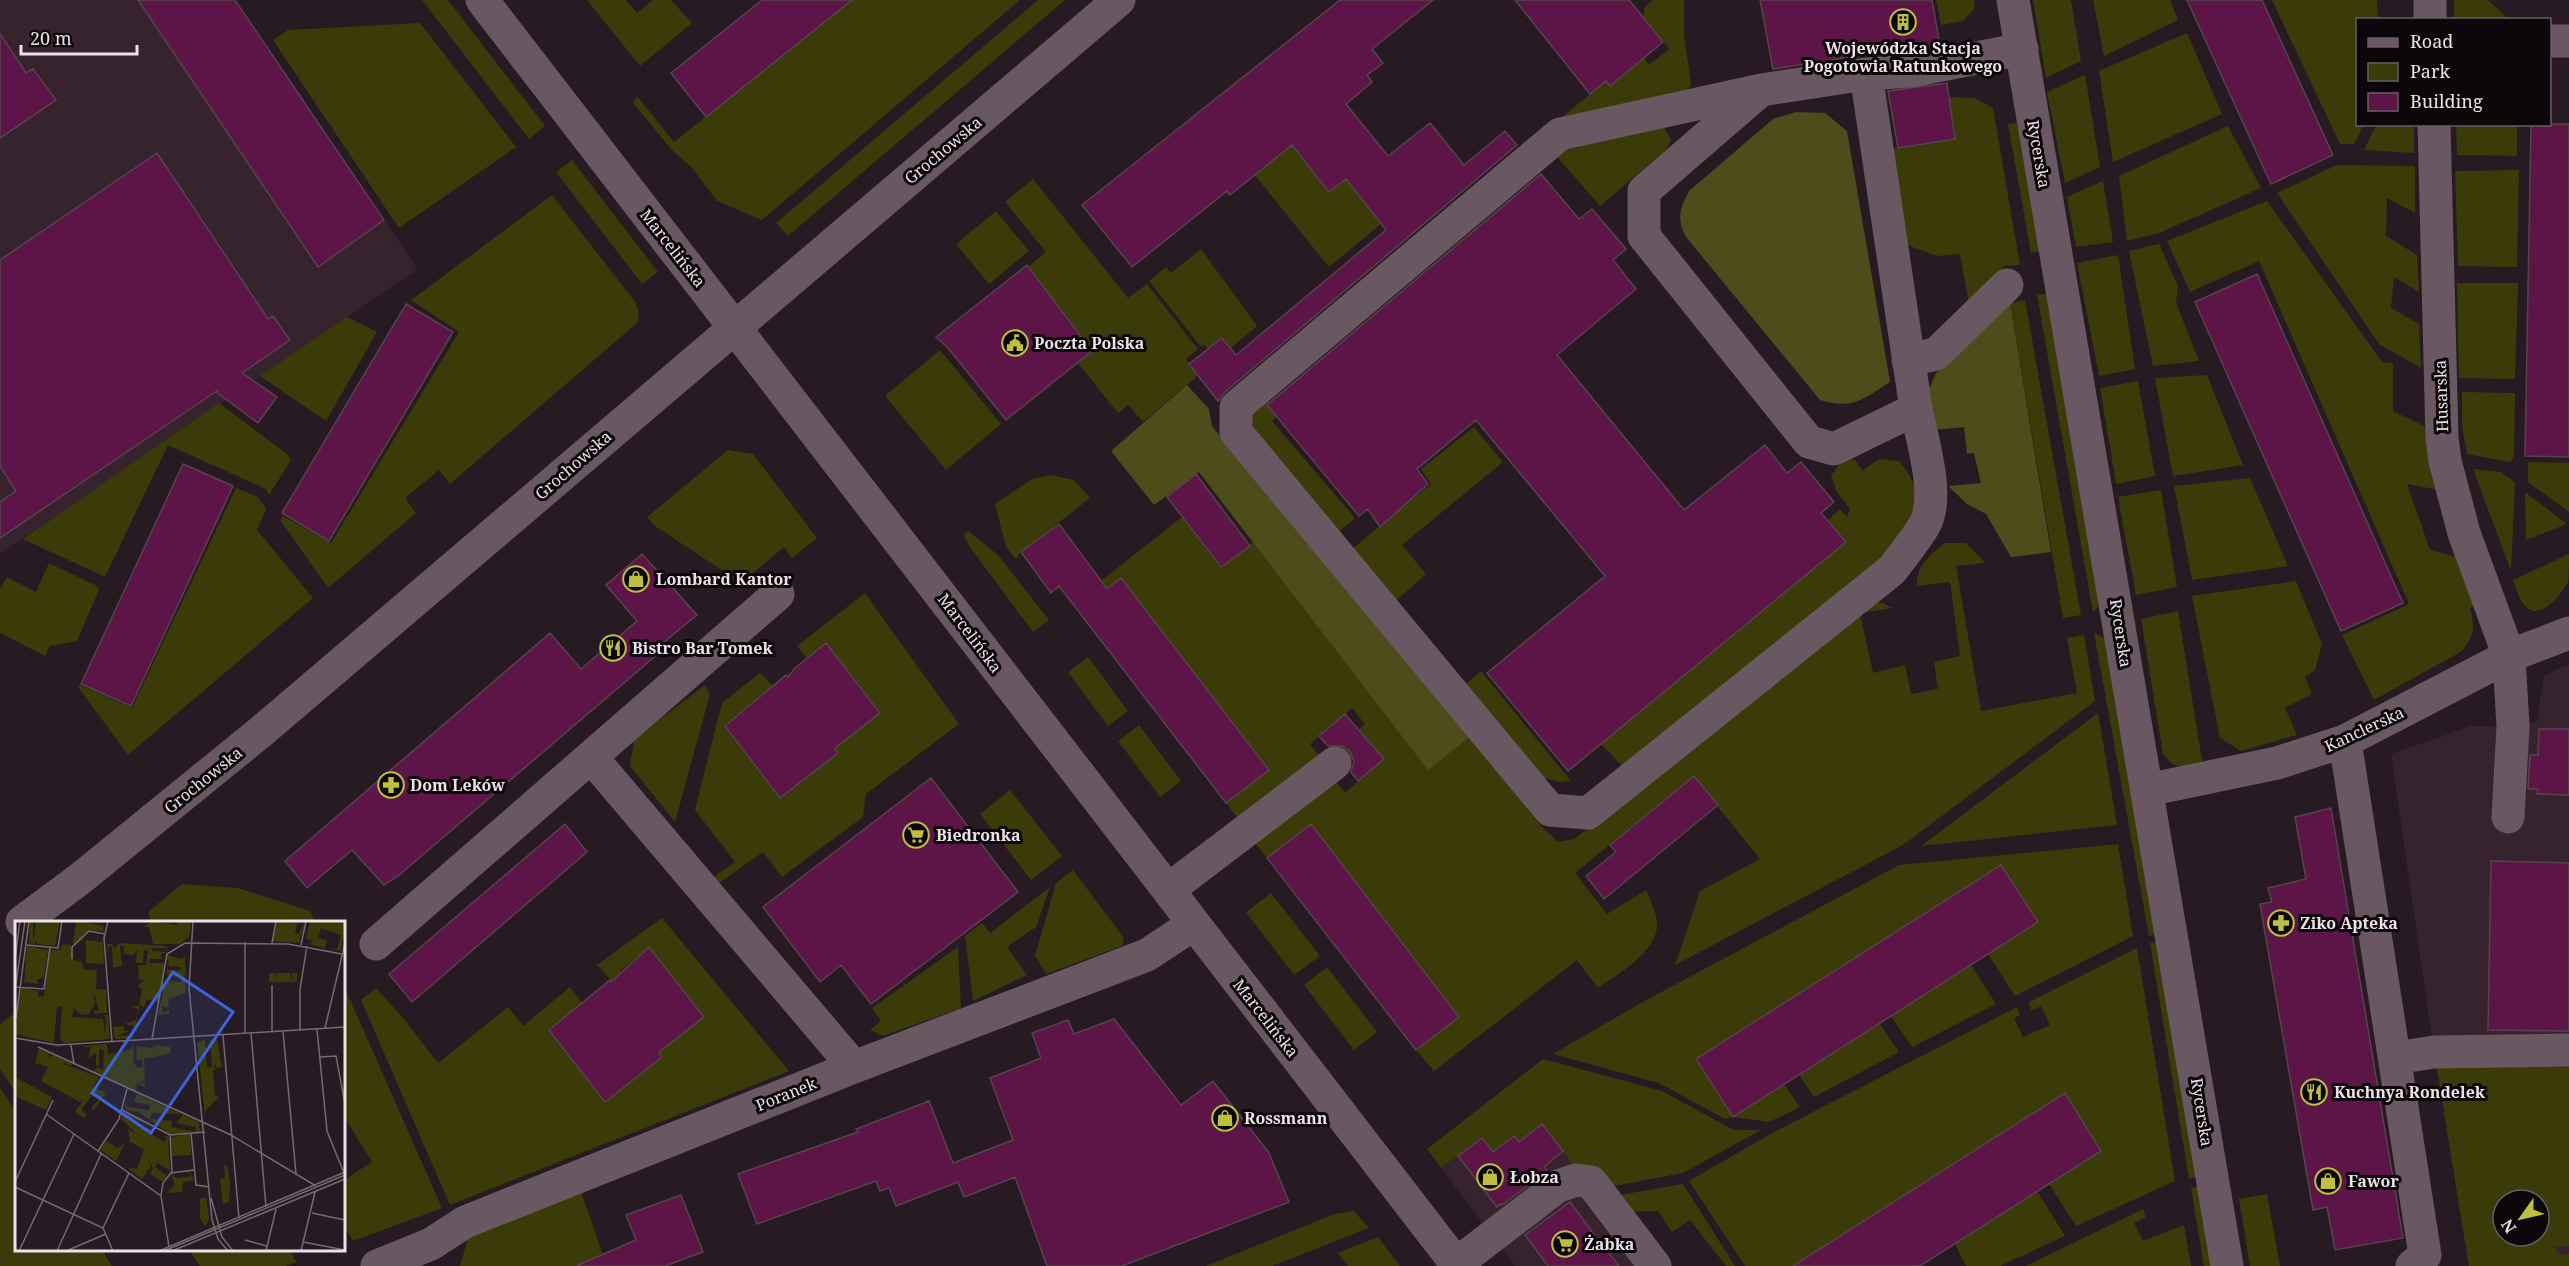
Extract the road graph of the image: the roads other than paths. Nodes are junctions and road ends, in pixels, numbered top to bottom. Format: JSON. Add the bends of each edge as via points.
{"nodes":[{"id":1,"x":482,"y":0,"type":"edge"},
{"id":2,"x":1119,"y":0,"type":"edge"},
{"id":3,"x":2013,"y":0,"type":"edge"},
{"id":4,"x":2430,"y":0,"type":"edge"},
{"id":5,"x":2430,"y":18,"type":"edge"},
{"id":6,"x":2551,"y":41,"type":"edge"},
{"id":7,"x":2569,"y":41,"type":"edge"},
{"id":8,"x":2022,"y":49,"type":"junction"},
{"id":9,"x":1866,"y":74,"type":"junction"},
{"id":10,"x":1761,"y":90,"type":"junction"},
{"id":11,"x":2434,"y":126,"type":"edge"},
{"id":12,"x":2007,"y":285,"type":"dead end"},
{"id":13,"x":733,"y":328,"type":"junction"},
{"id":14,"x":1908,"y":360,"type":"junction"},
{"id":15,"x":1916,"y":409,"type":"junction"},
{"id":16,"x":778,"y":594,"type":"dead end"},
{"id":17,"x":2569,"y":633,"type":"edge"},
{"id":18,"x":2509,"y":657,"type":"junction"},
{"id":19,"x":2346,"y":741,"type":"junction"},
{"id":20,"x":592,"y":758,"type":"junction"},
{"id":21,"x":1335,"y":763,"type":"dead end"},
{"id":22,"x":2147,"y":790,"type":"junction"},
{"id":23,"x":2508,"y":817,"type":"dead end"},
{"id":24,"x":1168,"y":890,"type":"junction"},
{"id":25,"x":23,"y":921,"type":"edge"},
{"id":26,"x":1194,"y":924,"type":"junction"},
{"id":27,"x":15,"y":927,"type":"edge"},
{"id":28,"x":0,"y":939,"type":"edge"},
{"id":29,"x":376,"y":945,"type":"dead end"},
{"id":30,"x":2569,"y":1050,"type":"edge"},
{"id":31,"x":2395,"y":1058,"type":"junction"},
{"id":32,"x":854,"y":1067,"type":"junction"},
{"id":33,"x":1457,"y":1265,"type":"edge"},
{"id":34,"x":377,"y":1266,"type":"edge"},
{"id":35,"x":1655,"y":1266,"type":"edge"},
{"id":36,"x":2228,"y":1266,"type":"edge"},
{"id":37,"x":2412,"y":1266,"type":"edge"}],
"edges":[{"from":1,"to":13,"type":"street","name":"Marcelińska"},
{"from":2,"to":13,"type":"street","name":"Grochowska"},
{"from":3,"to":8,"type":"street","name":"Rycerska"},
{"from":4,"to":5,"type":"street"},
{"from":6,"to":7,"type":"street"},
{"from":8,"to":9,"type":"street","via":[[1911,71]]},
{"from":8,"to":22,"type":"street","name":"Rycerska"},
{"from":9,"to":10,"type":"street"},
{"from":9,"to":14,"type":"street"},
{"from":10,"to":15,"type":"street","via":[[1644,190],[1644,236],[1809,442],[1834,449]]},
{"from":10,"to":15,"type":"street","via":[[1560,134],[1236,407],[1236,432],[1550,810],[1588,813],[1892,570],[1926,522],[1932,484]]},
{"from":11,"to":18,"type":"street","name":"Husarska","via":[[2444,449],[2464,533]]},
{"from":12,"to":14,"type":"street","via":[[1936,354]]},
{"from":13,"to":24,"type":"street","name":"Marcelińska"},
{"from":13,"to":25,"type":"street","name":"Grochowska","via":[[263,730]]},
{"from":14,"to":15,"type":"street"},
{"from":16,"to":20,"type":"street"},
{"from":17,"to":18,"type":"street","name":"Kanclerska"},
{"from":18,"to":19,"type":"street","name":"Kanclerska"},
{"from":18,"to":23,"type":"street","name":"Husarska","via":[[2513,727]]},
{"from":19,"to":22,"type":"street","name":"Kanclerska","via":[[2277,763]]},
{"from":19,"to":31,"type":"street"},
{"from":20,"to":29,"type":"street"},
{"from":20,"to":32,"type":"street"},
{"from":21,"to":24,"type":"street"},
{"from":22,"to":36,"type":"street","name":"Rycerska"},
{"from":24,"to":26,"type":"street","name":"Marcelińska"},
{"from":26,"to":32,"type":"street","name":"Poranek","via":[[1147,955]]},
{"from":26,"to":33,"type":"street","name":"Marcelińska"},
{"from":27,"to":28,"type":"street"},
{"from":30,"to":31,"type":"street","via":[[2434,1052]]},
{"from":31,"to":37,"type":"street","via":[[2425,1255]]},
{"from":32,"to":34,"type":"street","name":"Poranek","via":[[465,1222],[431,1244]]},
{"from":33,"to":35,"type":"street","via":[[1558,1186],[1576,1180],[1591,1182]]}]}
